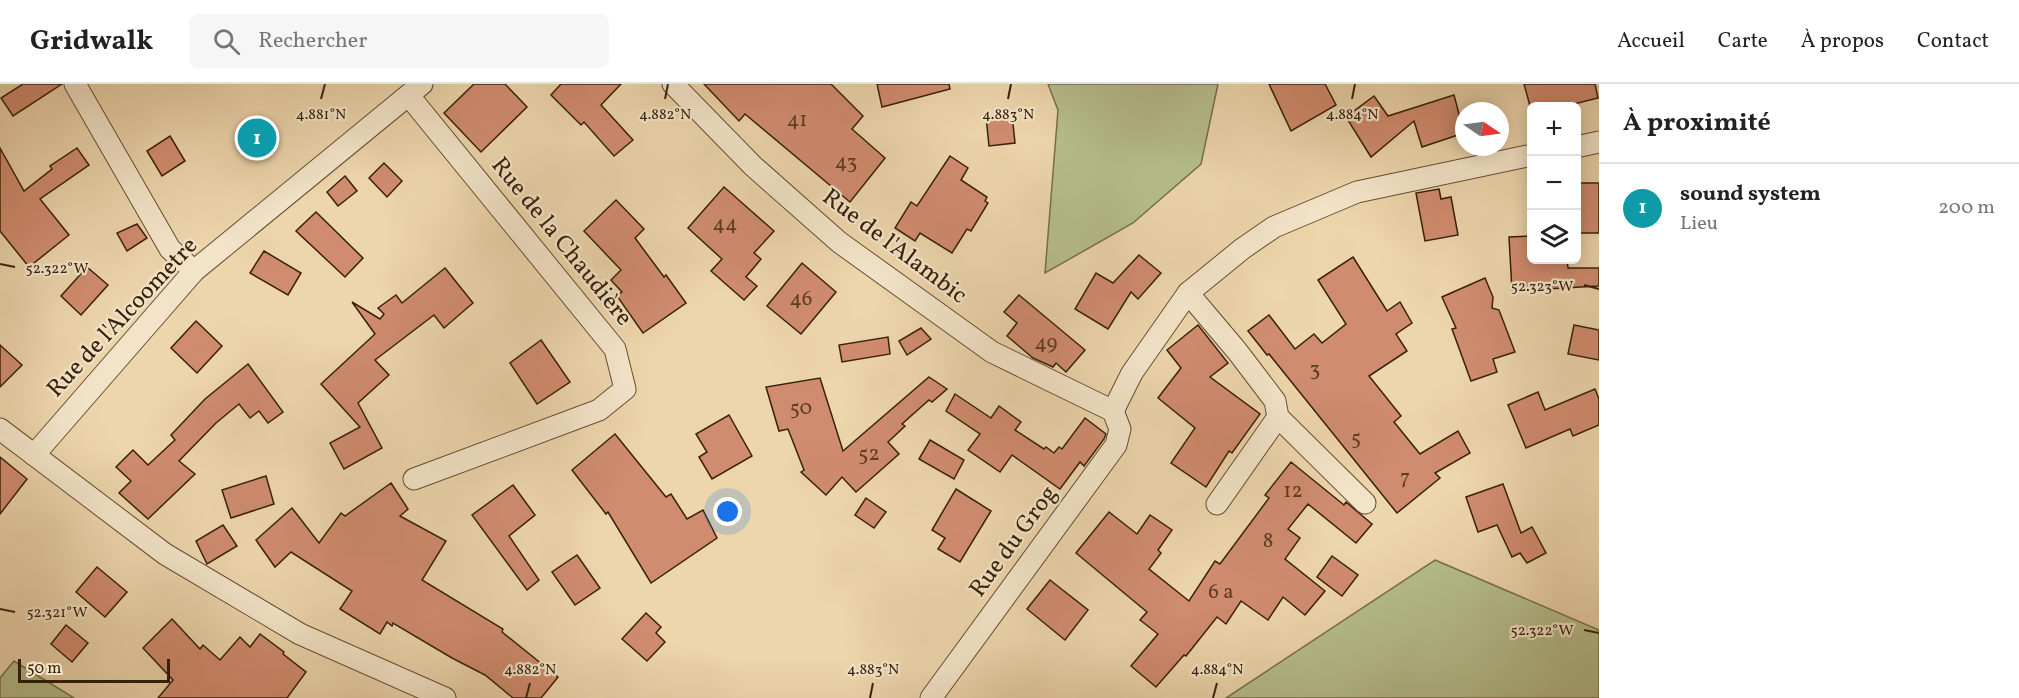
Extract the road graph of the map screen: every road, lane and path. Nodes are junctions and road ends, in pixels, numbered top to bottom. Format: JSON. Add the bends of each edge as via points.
{"nodes":[{"id":1,"x":75,"y":84,"type":"edge"},
{"id":2,"x":673,"y":84,"type":"edge"},
{"id":3,"x":415,"y":90,"type":"edge"},
{"id":4,"x":1599,"y":142,"type":"edge"},
{"id":5,"x":1581,"y":146,"type":"edge"},
{"id":6,"x":1527,"y":156,"type":"edge"},
{"id":7,"x":194,"y":271,"type":"junction"},
{"id":8,"x":1188,"y":293,"type":"junction"},
{"id":9,"x":1113,"y":411,"type":"junction"},
{"id":10,"x":1278,"y":417,"type":"junction"},
{"id":11,"x":0,"y":429,"type":"edge"},
{"id":12,"x":34,"y":455,"type":"junction"},
{"id":13,"x":414,"y":479,"type":"dead end"},
{"id":14,"x":1365,"y":503,"type":"dead end"},
{"id":15,"x":1217,"y":504,"type":"dead end"},
{"id":16,"x":445,"y":698,"type":"edge"},
{"id":17,"x":931,"y":698,"type":"edge"}],
"edges":[{"from":1,"to":7,"type":"street","via":[[170,249]]},
{"from":2,"to":9,"type":"street","name":"Rue de l'Alambic","via":[[753,166],[839,243],[992,352]]},
{"from":3,"to":7,"type":"street","name":"Rue de l'Alcoometre"},
{"from":3,"to":13,"type":"street","name":"Rue de la Chaudière","via":[[615,349],[625,389],[598,410]]},
{"from":4,"to":5,"type":"street"},
{"from":6,"to":8,"type":"street","via":[[1357,192],[1274,227]]},
{"from":7,"to":12,"type":"street","name":"Rue de l'Alcoometre"},
{"from":8,"to":9,"type":"street","via":[[1132,374]]},
{"from":8,"to":10,"type":"street","via":[[1275,401]]},
{"from":9,"to":17,"type":"street","name":"Rue du Grog","via":[[1120,429],[1116,445]]},
{"from":10,"to":14,"type":"street"},
{"from":10,"to":15,"type":"street"},
{"from":11,"to":12,"type":"street"},
{"from":12,"to":16,"type":"street","via":[[165,554],[281,623]]}]}
